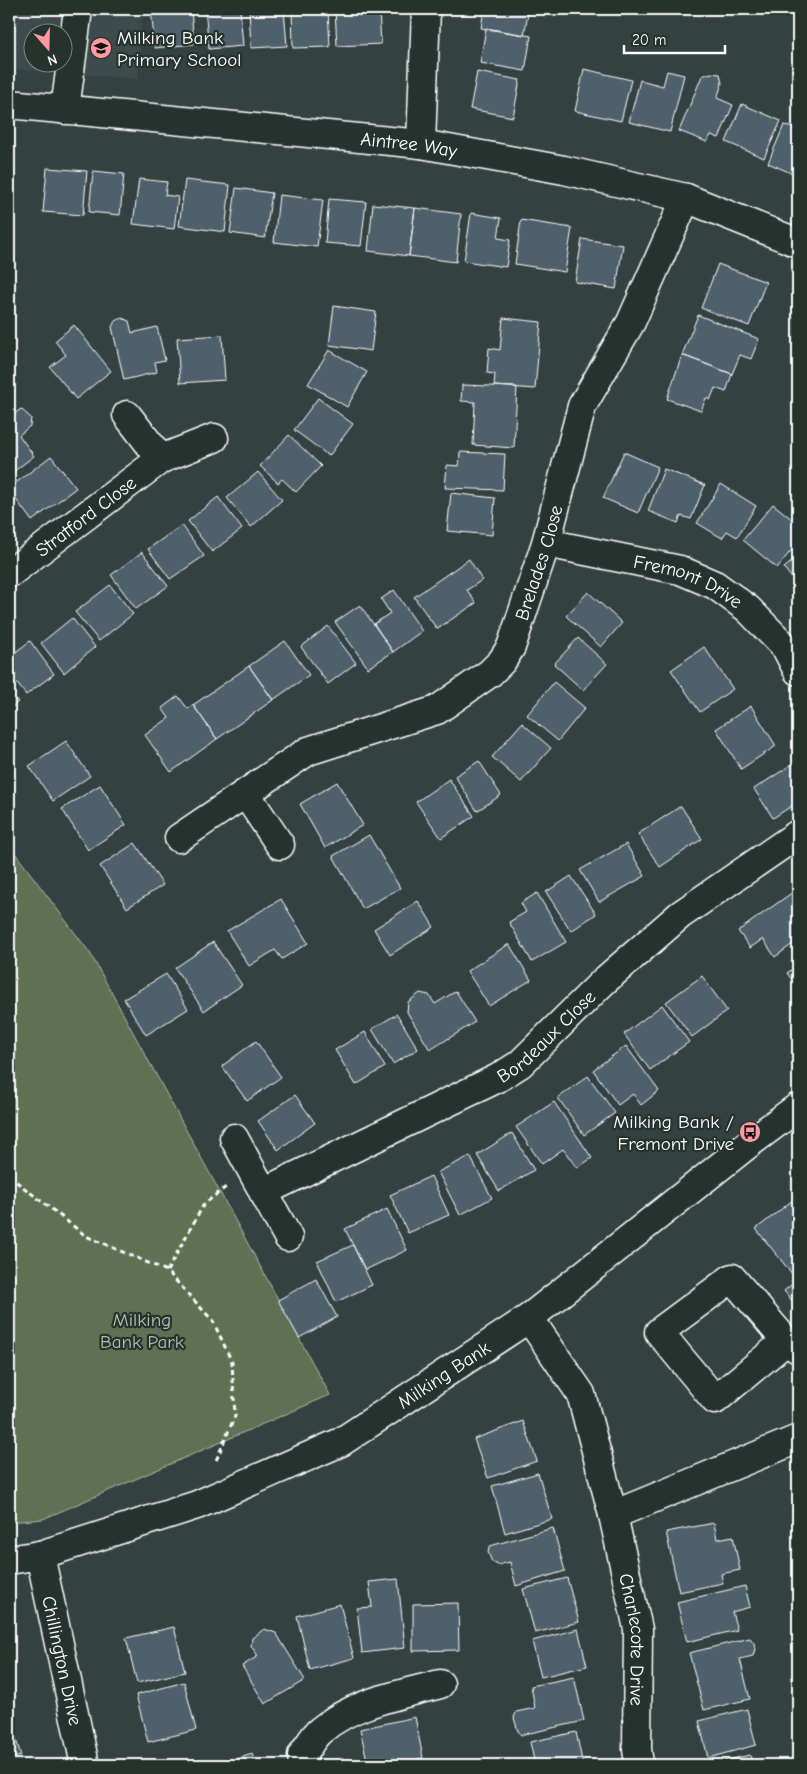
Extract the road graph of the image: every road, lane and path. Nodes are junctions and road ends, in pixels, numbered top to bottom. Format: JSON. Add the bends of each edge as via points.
{"nodes":[{"id":1,"x":78,"y":9,"type":"edge"},
{"id":2,"x":426,"y":9,"type":"edge"},
{"id":3,"x":9,"y":104,"type":"edge"},
{"id":4,"x":66,"y":110,"type":"junction"},
{"id":5,"x":421,"y":144,"type":"junction"},
{"id":6,"x":686,"y":198,"type":"junction"},
{"id":7,"x":798,"y":243,"type":"edge"},
{"id":8,"x":127,"y":415,"type":"dead end"},
{"id":9,"x":214,"y":438,"type":"dead end"},
{"id":10,"x":161,"y":459,"type":"junction"},
{"id":11,"x":546,"y":543,"type":"junction"},
{"id":12,"x":9,"y":572,"type":"edge"},
{"id":13,"x":798,"y":671,"type":"edge"},
{"id":14,"x":246,"y":794,"type":"junction"},
{"id":15,"x":798,"y":834,"type":"edge"},
{"id":16,"x":179,"y":838,"type":"dead end"},
{"id":17,"x":280,"y":846,"type":"dead end"},
{"id":18,"x":798,"y":1107,"type":"edge"},
{"id":19,"x":234,"y":1138,"type":"dead end"},
{"id":20,"x":250,"y":1168,"type":"junction"},
{"id":21,"x":9,"y":1176,"type":"edge"},
{"id":22,"x":263,"y":1192,"type":"junction"},
{"id":23,"x":288,"y":1237,"type":"dead end"},
{"id":24,"x":167,"y":1271,"type":"junction"},
{"id":25,"x":529,"y":1318,"type":"junction"},
{"id":26,"x":792,"y":1345,"type":"edge"},
{"id":27,"x":798,"y":1439,"type":"edge"},
{"id":28,"x":197,"y":1505,"type":"junction"},
{"id":29,"x":613,"y":1515,"type":"junction"},
{"id":30,"x":40,"y":1555,"type":"junction"},
{"id":31,"x":9,"y":1560,"type":"edge"},
{"id":32,"x":440,"y":1684,"type":"dead end"},
{"id":33,"x":302,"y":1760,"type":"edge"},
{"id":34,"x":85,"y":1765,"type":"edge"},
{"id":35,"x":639,"y":1765,"type":"edge"}],
"edges":[{"from":1,"to":4,"type":"street"},
{"from":2,"to":5,"type":"street"},
{"from":3,"to":4,"type":"street","name":"Aintree Way"},
{"from":4,"to":5,"type":"street","name":"Aintree Way"},
{"from":5,"to":6,"type":"street","name":"Aintree Way","via":[[564,170]]},
{"from":6,"to":7,"type":"street","name":"Aintree Way"},
{"from":6,"to":11,"type":"street","name":"Brelades Close","via":[[632,322],[582,406]]},
{"from":8,"to":10,"type":"street"},
{"from":9,"to":10,"type":"street","name":"Stratford Close"},
{"from":10,"to":12,"type":"street","name":"Stratford Close"},
{"from":11,"to":13,"type":"street","name":"Fremont Drive","via":[[680,570],[715,585],[748,608],[786,648]]},
{"from":11,"to":14,"type":"street","name":"Brelades Close","via":[[511,646],[490,673],[437,710],[308,751]]},
{"from":14,"to":16,"type":"street","name":"Brelades Close"},
{"from":14,"to":17,"type":"street"},
{"from":15,"to":22,"type":"street","name":"Bordeaux Close","via":[[680,916],[603,982],[520,1064],[498,1078]]},
{"from":18,"to":25,"type":"street","name":"Milking Bank"},
{"from":19,"to":20,"type":"street"},
{"from":20,"to":22,"type":"street"},
{"from":20,"to":24,"type":"path","via":[[204,1204]]},
{"from":21,"to":24,"type":"path","via":[[86,1236]]},
{"from":22,"to":23,"type":"street"},
{"from":24,"to":28,"type":"path","via":[[213,1321],[232,1362],[235,1416]]},
{"from":25,"to":28,"type":"street","name":"Milking Bank","via":[[341,1442]]},
{"from":25,"to":29,"type":"street","name":"Charlecote Drive","via":[[581,1394]]},
{"from":26,"to":26,"type":"street","via":[[715,1400],[659,1332],[732,1278]]},
{"from":27,"to":29,"type":"street"},
{"from":28,"to":30,"type":"street","name":"Milking Bank"},
{"from":29,"to":35,"type":"street","name":"Charlecote Drive","via":[[638,1629]]},
{"from":30,"to":31,"type":"street","name":"Milking Bank"},
{"from":30,"to":34,"type":"street","name":"Chillington Drive"},
{"from":32,"to":33,"type":"street","via":[[362,1706],[342,1715],[319,1731]]}]}
